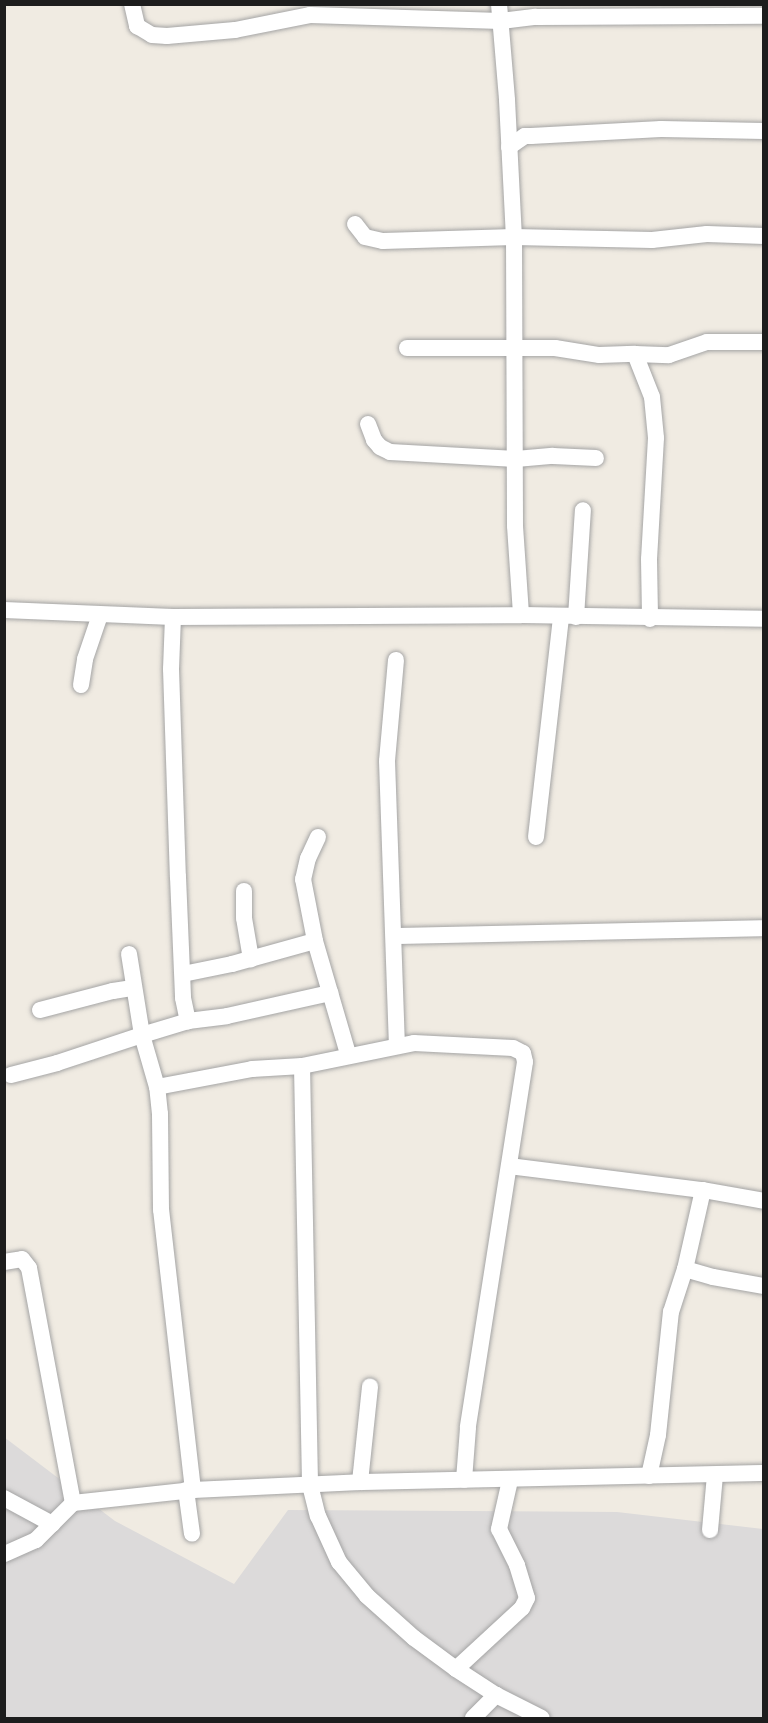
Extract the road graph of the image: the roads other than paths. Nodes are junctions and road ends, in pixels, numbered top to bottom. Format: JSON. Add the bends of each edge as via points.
{"nodes":[{"id":1,"x":132,"y":4,"type":"edge"},
{"id":2,"x":504,"y":13,"type":"edge"},
{"id":3,"x":764,"y":16,"type":"edge"},
{"id":4,"x":508,"y":120,"type":"junction"},
{"id":5,"x":764,"y":131,"type":"edge"},
{"id":6,"x":525,"y":136,"type":"junction"},
{"id":7,"x":509,"y":147,"type":"junction"},
{"id":8,"x":355,"y":224,"type":"dead end"},
{"id":9,"x":764,"y":236,"type":"edge"},
{"id":10,"x":514,"y":237,"type":"junction"},
{"id":11,"x":764,"y":342,"type":"edge"},
{"id":12,"x":407,"y":348,"type":"dead end"},
{"id":13,"x":513,"y":349,"type":"junction"},
{"id":14,"x":635,"y":354,"type":"junction"},
{"id":15,"x":368,"y":424,"type":"dead end"},
{"id":16,"x":596,"y":458,"type":"dead end"},
{"id":17,"x":516,"y":459,"type":"junction"},
{"id":18,"x":583,"y":510,"type":"dead end"},
{"id":19,"x":4,"y":610,"type":"edge"},
{"id":20,"x":100,"y":615,"type":"junction"},
{"id":21,"x":520,"y":615,"type":"junction"},
{"id":22,"x":173,"y":617,"type":"junction"},
{"id":23,"x":568,"y":617,"type":"junction"},
{"id":24,"x":650,"y":619,"type":"junction"},
{"id":25,"x":764,"y":619,"type":"edge"},
{"id":26,"x":396,"y":660,"type":"dead end"},
{"id":27,"x":81,"y":685,"type":"dead end"},
{"id":28,"x":318,"y":837,"type":"dead end"},
{"id":29,"x":536,"y":837,"type":"dead end"},
{"id":30,"x":244,"y":891,"type":"dead end"},
{"id":31,"x":764,"y":928,"type":"edge"},
{"id":32,"x":394,"y":936,"type":"junction"},
{"id":33,"x":315,"y":940,"type":"junction"},
{"id":34,"x":129,"y":954,"type":"dead end"},
{"id":35,"x":251,"y":959,"type":"junction"},
{"id":36,"x":183,"y":974,"type":"junction"},
{"id":37,"x":133,"y":988,"type":"junction"},
{"id":38,"x":330,"y":993,"type":"junction"},
{"id":39,"x":40,"y":1010,"type":"dead end"},
{"id":40,"x":188,"y":1021,"type":"junction"},
{"id":41,"x":142,"y":1035,"type":"junction"},
{"id":42,"x":397,"y":1044,"type":"junction"},
{"id":43,"x":348,"y":1054,"type":"junction"},
{"id":44,"x":302,"y":1066,"type":"junction"},
{"id":45,"x":11,"y":1075,"type":"dead end"},
{"id":46,"x":157,"y":1087,"type":"junction"},
{"id":47,"x":509,"y":1166,"type":"junction"},
{"id":48,"x":704,"y":1190,"type":"junction"},
{"id":49,"x":764,"y":1201,"type":"edge"},
{"id":50,"x":4,"y":1262,"type":"edge"},
{"id":51,"x":685,"y":1269,"type":"junction"},
{"id":52,"x":764,"y":1286,"type":"edge"},
{"id":53,"x":370,"y":1387,"type":"dead end"},
{"id":54,"x":764,"y":1473,"type":"edge"},
{"id":55,"x":715,"y":1475,"type":"junction"},
{"id":56,"x":649,"y":1476,"type":"junction"},
{"id":57,"x":464,"y":1480,"type":"junction"},
{"id":58,"x":510,"y":1480,"type":"junction"},
{"id":59,"x":360,"y":1482,"type":"junction"},
{"id":60,"x":310,"y":1485,"type":"junction"},
{"id":61,"x":190,"y":1490,"type":"junction"},
{"id":62,"x":4,"y":1498,"type":"edge"},
{"id":63,"x":73,"y":1503,"type":"junction"},
{"id":64,"x":52,"y":1524,"type":"junction"},
{"id":65,"x":710,"y":1530,"type":"dead end"},
{"id":66,"x":192,"y":1534,"type":"dead end"},
{"id":67,"x":4,"y":1554,"type":"edge"},
{"id":68,"x":456,"y":1669,"type":"junction"},
{"id":69,"x":496,"y":1695,"type":"junction"},
{"id":70,"x":473,"y":1719,"type":"edge"},
{"id":71,"x":542,"y":1719,"type":"edge"}],
"edges":[{"from":1,"to":2,"type":"street","via":[[137,26],[167,36],[235,30],[310,15]]},
{"from":2,"to":3,"type":"street"},
{"from":2,"to":4,"type":"street"},
{"from":4,"to":6,"type":"street"},
{"from":4,"to":7,"type":"street"},
{"from":5,"to":6,"type":"street","via":[[661,129]]},
{"from":6,"to":7,"type":"street"},
{"from":7,"to":10,"type":"street"},
{"from":8,"to":10,"type":"street","via":[[364,237],[382,241]]},
{"from":9,"to":10,"type":"street","via":[[707,234],[652,240]]},
{"from":10,"to":13,"type":"street"},
{"from":11,"to":14,"type":"street","via":[[707,342],[669,355]]},
{"from":12,"to":13,"type":"street"},
{"from":13,"to":14,"type":"street"},
{"from":13,"to":17,"type":"street"},
{"from":14,"to":24,"type":"street","via":[[652,397],[656,438]]},
{"from":15,"to":17,"type":"street","via":[[374,440],[390,452]]},
{"from":16,"to":17,"type":"street","via":[[573,455]]},
{"from":17,"to":21,"type":"street"},
{"from":18,"to":23,"type":"street"},
{"from":19,"to":20,"type":"street"},
{"from":20,"to":22,"type":"street"},
{"from":20,"to":27,"type":"street","via":[[84,659]]},
{"from":21,"to":22,"type":"street"},
{"from":21,"to":23,"type":"street"},
{"from":22,"to":36,"type":"street","via":[[174,767]]},
{"from":23,"to":24,"type":"street"},
{"from":23,"to":29,"type":"street"},
{"from":24,"to":25,"type":"street"},
{"from":26,"to":32,"type":"street","via":[[387,760]]},
{"from":28,"to":33,"type":"street","via":[[303,879]]},
{"from":30,"to":35,"type":"street"},
{"from":31,"to":32,"type":"street"},
{"from":32,"to":42,"type":"street"},
{"from":33,"to":35,"type":"street"},
{"from":33,"to":38,"type":"street"},
{"from":34,"to":37,"type":"street"},
{"from":35,"to":36,"type":"street"},
{"from":36,"to":40,"type":"street"},
{"from":37,"to":39,"type":"street"},
{"from":37,"to":41,"type":"street"},
{"from":38,"to":40,"type":"street"},
{"from":38,"to":43,"type":"street"},
{"from":40,"to":41,"type":"street"},
{"from":41,"to":45,"type":"street"},
{"from":41,"to":46,"type":"street"},
{"from":42,"to":43,"type":"street"},
{"from":42,"to":47,"type":"street","via":[[513,1048],[523,1053],[525,1062]]},
{"from":43,"to":44,"type":"street"},
{"from":44,"to":46,"type":"street","via":[[252,1069]]},
{"from":44,"to":60,"type":"street"},
{"from":46,"to":61,"type":"street","via":[[160,1210]]},
{"from":47,"to":48,"type":"street"},
{"from":47,"to":57,"type":"street","via":[[468,1428]]},
{"from":48,"to":49,"type":"street"},
{"from":48,"to":51,"type":"street"},
{"from":50,"to":63,"type":"street","via":[[22,1259],[29,1268]]},
{"from":51,"to":52,"type":"street"},
{"from":51,"to":56,"type":"street","via":[[671,1312],[658,1435]]},
{"from":53,"to":59,"type":"street"},
{"from":54,"to":55,"type":"street"},
{"from":55,"to":56,"type":"street"},
{"from":55,"to":65,"type":"street"},
{"from":56,"to":58,"type":"street"},
{"from":57,"to":58,"type":"street"},
{"from":57,"to":59,"type":"street"},
{"from":58,"to":68,"type":"street","via":[[499,1529],[518,1565],[528,1598]]},
{"from":59,"to":60,"type":"street"},
{"from":60,"to":61,"type":"street"},
{"from":60,"to":68,"type":"street","via":[[326,1537],[350,1578],[414,1638]]},
{"from":61,"to":63,"type":"street"},
{"from":61,"to":66,"type":"street"},
{"from":62,"to":64,"type":"street"},
{"from":63,"to":64,"type":"street"},
{"from":64,"to":67,"type":"street","via":[[36,1539]]},
{"from":68,"to":69,"type":"street"},
{"from":69,"to":70,"type":"street"},
{"from":69,"to":71,"type":"street"}]}
